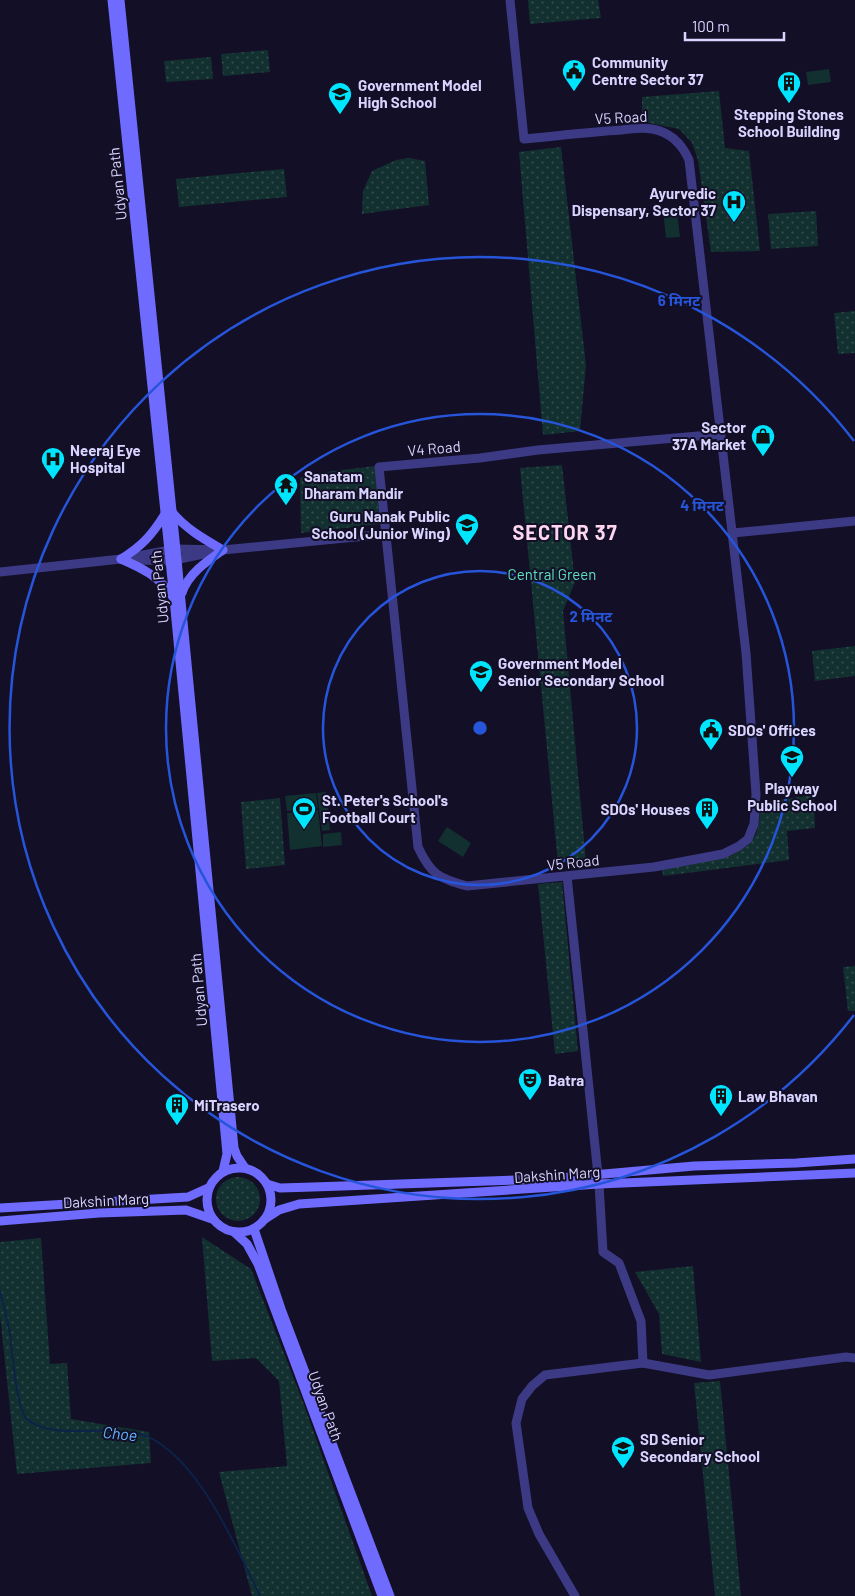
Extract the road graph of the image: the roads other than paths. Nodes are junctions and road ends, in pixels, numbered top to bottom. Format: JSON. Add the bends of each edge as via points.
{"nodes":[{"id":1,"x":112,"y":0,"type":"edge"},
{"id":2,"x":120,"y":0,"type":"edge"},
{"id":3,"x":510,"y":0,"type":"edge"},
{"id":4,"x":721,"y":434,"type":"junction"},
{"id":5,"x":169,"y":513,"type":"junction"},
{"id":6,"x":855,"y":521,"type":"edge"},
{"id":7,"x":733,"y":533,"type":"junction"},
{"id":8,"x":386,"y":534,"type":"junction"},
{"id":9,"x":173,"y":550,"type":"junction"},
{"id":10,"x":223,"y":550,"type":"junction"},
{"id":11,"x":121,"y":559,"type":"junction"},
{"id":12,"x":174,"y":560,"type":"junction"},
{"id":13,"x":0,"y":572,"type":"edge"},
{"id":14,"x":178,"y":597,"type":"junction"},
{"id":15,"x":566,"y":876,"type":"junction"},
{"id":16,"x":855,"y":1159,"type":"edge"},
{"id":17,"x":245,"y":1168,"type":"junction"},
{"id":18,"x":223,"y":1171,"type":"junction"},
{"id":19,"x":855,"y":1173,"type":"edge"},
{"id":20,"x":598,"y":1180,"type":"junction"},
{"id":21,"x":267,"y":1184,"type":"junction"},
{"id":22,"x":208,"y":1188,"type":"junction"},
{"id":23,"x":0,"y":1208,"type":"edge"},
{"id":24,"x":212,"y":1219,"type":"junction"},
{"id":25,"x":0,"y":1220,"type":"edge"},
{"id":26,"x":265,"y":1220,"type":"junction"},
{"id":27,"x":254,"y":1228,"type":"junction"},
{"id":28,"x":234,"y":1232,"type":"junction"},
{"id":29,"x":855,"y":1358,"type":"edge"},
{"id":30,"x":643,"y":1363,"type":"junction"},
{"id":31,"x":382,"y":1596,"type":"edge"},
{"id":32,"x":390,"y":1596,"type":"edge"},
{"id":33,"x":575,"y":1596,"type":"edge"}],
"edges":[{"from":1,"to":5,"type":"main road","name":"Udyan Path"},
{"from":2,"to":5,"type":"main road","name":"Udyan Path"},
{"from":3,"to":4,"type":"street","name":"V5 Road","via":[[524,139],[652,128],[669,135],[685,149],[689,160]]},
{"from":4,"to":7,"type":"street","name":"V5 Road"},
{"from":4,"to":8,"type":"street","name":"V4 Road","via":[[379,466]]},
{"from":5,"to":9,"type":"main road","name":"Udyan Path"},
{"from":5,"to":10,"type":"main road"},
{"from":5,"to":11,"type":"main road","via":[[152,536]]},
{"from":6,"to":7,"type":"street"},
{"from":7,"to":15,"type":"street","name":"V5 Road","via":[[756,794],[754,824],[748,839],[723,854],[654,868]]},
{"from":8,"to":10,"type":"street"},
{"from":8,"to":15,"type":"street","name":"V5 Road","via":[[418,847],[424,859],[433,872],[467,886]]},
{"from":9,"to":10,"type":"street"},
{"from":9,"to":11,"type":"street"},
{"from":9,"to":12,"type":"main road","name":"Udyan Path"},
{"from":10,"to":12,"type":"street"},
{"from":10,"to":14,"type":"main road","via":[[191,577]]},
{"from":11,"to":12,"type":"street"},
{"from":11,"to":13,"type":"street"},
{"from":11,"to":14,"type":"main road","via":[[140,567]]},
{"from":12,"to":14,"type":"main road","name":"Udyan Path"},
{"from":14,"to":17,"type":"main road","name":"Udyan Path","via":[[234,1148]]},
{"from":14,"to":18,"type":"main road","name":"Udyan Path","via":[[227,1154]]},
{"from":15,"to":20,"type":"street"},
{"from":16,"to":20,"type":"main road","name":"Dakshin Marg","via":[[694,1166]]},
{"from":17,"to":18,"type":"main road"},
{"from":17,"to":21,"type":"main road","via":[[253,1170]]},
{"from":18,"to":22,"type":"main road"},
{"from":19,"to":20,"type":"main road","name":"Dakshin Marg"},
{"from":20,"to":21,"type":"main road","name":"Dakshin Marg","via":[[313,1188],[280,1188]]},
{"from":20,"to":26,"type":"main road","name":"Dakshin Marg","via":[[299,1204],[279,1210]]},
{"from":20,"to":30,"type":"street","via":[[603,1252],[619,1264],[642,1320]]},
{"from":21,"to":26,"type":"main road","via":[[271,1200]]},
{"from":22,"to":23,"type":"main road","name":"Dakshin Marg","via":[[188,1197]]},
{"from":22,"to":24,"type":"main road","via":[[207,1209]]},
{"from":24,"to":25,"type":"main road","name":"Dakshin Marg","via":[[186,1210]]},
{"from":24,"to":28,"type":"main road","via":[[222,1228]]},
{"from":26,"to":27,"type":"main road"},
{"from":27,"to":28,"type":"main road"},
{"from":27,"to":32,"type":"main road","name":"Udyan Path"},
{"from":28,"to":31,"type":"main road","name":"Udyan Path","via":[[247,1244],[258,1264]]},
{"from":29,"to":30,"type":"street","via":[[709,1375]]},
{"from":30,"to":33,"type":"street","via":[[545,1375],[522,1399],[516,1423],[528,1508],[539,1534]]}]}
